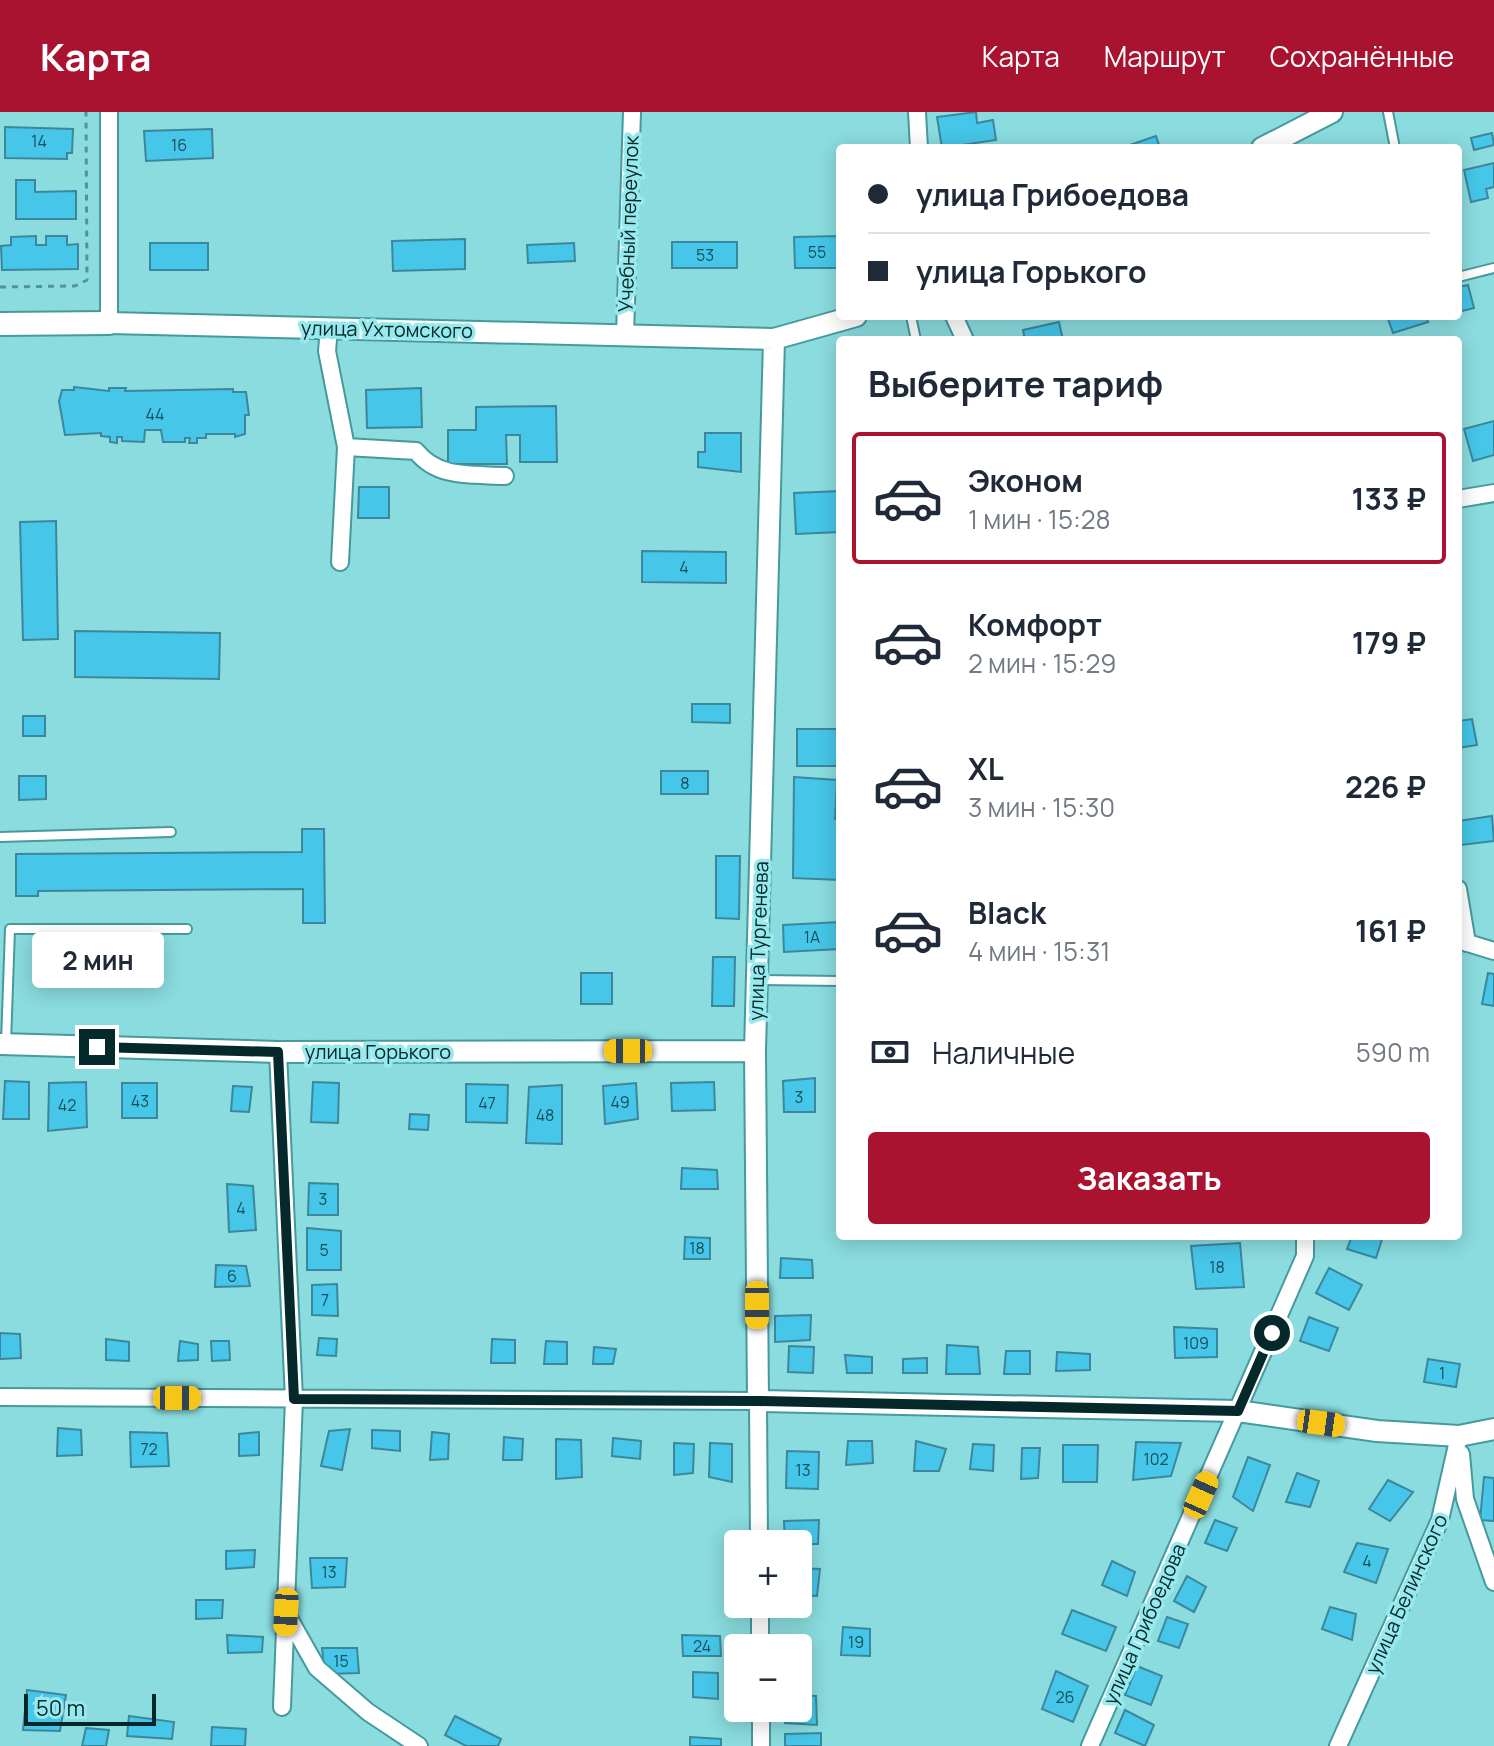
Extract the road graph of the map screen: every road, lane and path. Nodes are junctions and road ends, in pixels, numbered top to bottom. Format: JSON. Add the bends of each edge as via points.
{"nodes":[{"id":1,"x":86,"y":112,"type":"edge"},
{"id":2,"x":109,"y":112,"type":"edge"},
{"id":3,"x":632,"y":112,"type":"edge"},
{"id":4,"x":917,"y":112,"type":"edge"},
{"id":5,"x":1332,"y":112,"type":"edge"},
{"id":6,"x":1388,"y":112,"type":"edge"},
{"id":7,"x":919,"y":144,"type":"edge"},
{"id":8,"x":1270,"y":144,"type":"edge"},
{"id":9,"x":1394,"y":144,"type":"edge"},
{"id":10,"x":1494,"y":268,"type":"edge"},
{"id":11,"x":1462,"y":276,"type":"edge"},
{"id":12,"x":0,"y":287,"type":"edge"},
{"id":13,"x":842,"y":320,"type":"edge"},
{"id":14,"x":109,"y":323,"type":"junction"},
{"id":15,"x":0,"y":324,"type":"edge"},
{"id":16,"x":329,"y":328,"type":"junction"},
{"id":17,"x":625,"y":335,"type":"junction"},
{"id":18,"x":774,"y":339,"type":"junction"},
{"id":19,"x":346,"y":447,"type":"junction"},
{"id":20,"x":505,"y":476,"type":"dead end"},
{"id":21,"x":1494,"y":493,"type":"edge"},
{"id":22,"x":1462,"y":498,"type":"edge"},
{"id":23,"x":340,"y":562,"type":"dead end"},
{"id":24,"x":171,"y":832,"type":"dead end"},
{"id":25,"x":0,"y":837,"type":"edge"},
{"id":26,"x":5,"y":929,"type":"edge"},
{"id":27,"x":187,"y":929,"type":"dead end"},
{"id":28,"x":1462,"y":941,"type":"edge"},
{"id":29,"x":1494,"y":951,"type":"edge"},
{"id":30,"x":757,"y":980,"type":"junction"},
{"id":31,"x":836,"y":981,"type":"edge"},
{"id":32,"x":3,"y":1044,"type":"edge"},
{"id":33,"x":755,"y":1051,"type":"junction"},
{"id":34,"x":278,"y":1052,"type":"junction"},
{"id":35,"x":1305,"y":1240,"type":"edge"},
{"id":36,"x":0,"y":1397,"type":"edge"},
{"id":37,"x":294,"y":1399,"type":"junction"},
{"id":38,"x":758,"y":1401,"type":"junction"},
{"id":39,"x":1238,"y":1411,"type":"junction"},
{"id":40,"x":1494,"y":1429,"type":"edge"},
{"id":41,"x":1459,"y":1436,"type":"junction"},
{"id":42,"x":759,"y":1530,"type":"edge"},
{"id":43,"x":1494,"y":1582,"type":"edge"},
{"id":44,"x":286,"y":1612,"type":"junction"},
{"id":45,"x":282,"y":1707,"type":"dead end"},
{"id":46,"x":761,"y":1722,"type":"edge"},
{"id":47,"x":1341,"y":1745,"type":"edge"},
{"id":48,"x":419,"y":1746,"type":"edge"},
{"id":49,"x":761,"y":1746,"type":"edge"},
{"id":50,"x":1090,"y":1746,"type":"edge"}],
"edges":[{"from":1,"to":12,"type":"path","via":[[87,280],[75,286]]},
{"from":2,"to":14,"type":"street"},
{"from":3,"to":17,"type":"street","name":"Учебный переулок"},
{"from":4,"to":7,"type":"street"},
{"from":5,"to":8,"type":"street"},
{"from":6,"to":9,"type":"lane"},
{"from":10,"to":11,"type":"lane"},
{"from":13,"to":18,"type":"street","name":"улица Ухтомского"},
{"from":14,"to":15,"type":"main road","name":"улица Ухтомского"},
{"from":14,"to":16,"type":"street","name":"улица Ухтомского"},
{"from":16,"to":17,"type":"street","name":"улица Ухтомского"},
{"from":16,"to":19,"type":"street","via":[[327,351]]},
{"from":17,"to":18,"type":"street","name":"улица Ухтомского"},
{"from":18,"to":30,"type":"street","name":"улица Тургенева"},
{"from":19,"to":20,"type":"street","via":[[416,451],[427,465],[448,473]]},
{"from":19,"to":23,"type":"street"},
{"from":21,"to":22,"type":"street"},
{"from":24,"to":25,"type":"lane"},
{"from":26,"to":27,"type":"lane"},
{"from":26,"to":32,"type":"lane"},
{"from":28,"to":29,"type":"street"},
{"from":30,"to":31,"type":"lane"},
{"from":30,"to":33,"type":"street","name":"улица Тургенева"},
{"from":32,"to":34,"type":"street","name":"улица Горького"},
{"from":33,"to":34,"type":"street","name":"улица Горького"},
{"from":33,"to":38,"type":"street","name":"улица Тургенева"},
{"from":34,"to":37,"type":"street"},
{"from":35,"to":39,"type":"street","name":"улица Грибоедова","via":[[1305,1256]]},
{"from":36,"to":37,"type":"street"},
{"from":37,"to":38,"type":"street"},
{"from":37,"to":44,"type":"street"},
{"from":38,"to":39,"type":"street"},
{"from":38,"to":42,"type":"street","name":"улица Тургенева"},
{"from":39,"to":41,"type":"street","via":[[1377,1431]]},
{"from":39,"to":50,"type":"street","name":"улица Грибоедова"},
{"from":40,"to":41,"type":"street"},
{"from":41,"to":43,"type":"street","via":[[1465,1499]]},
{"from":41,"to":47,"type":"street","name":"улица Белинского","via":[[1440,1520]]},
{"from":44,"to":45,"type":"street"},
{"from":44,"to":48,"type":"street","via":[[317,1668]]},
{"from":46,"to":49,"type":"street"}]}
